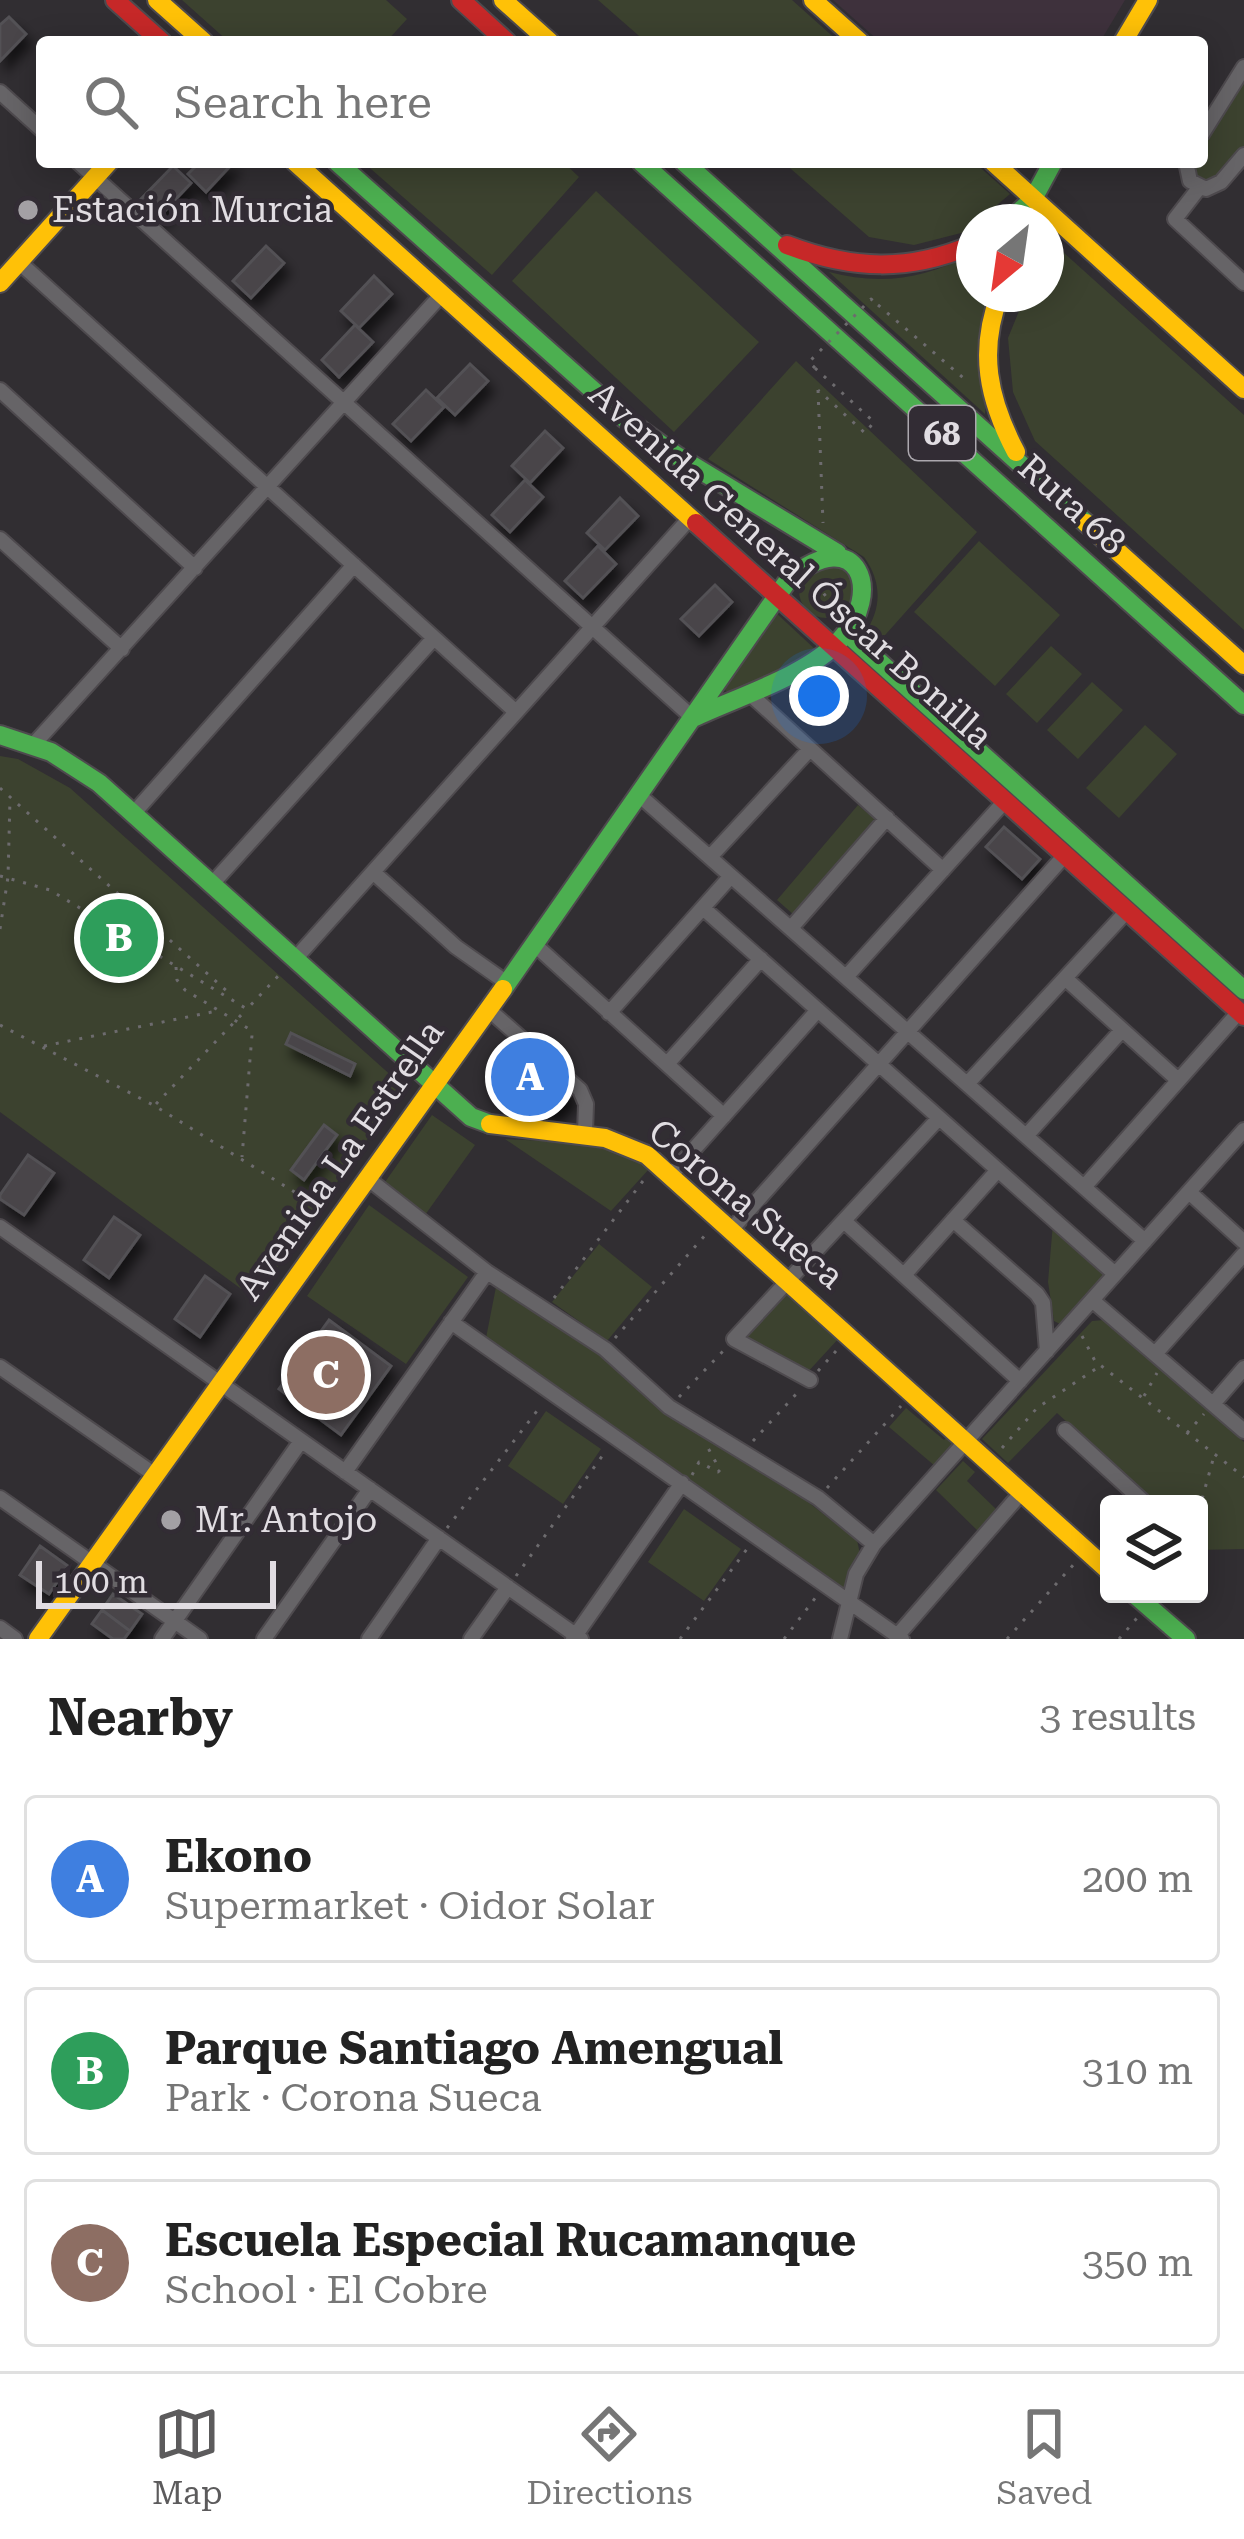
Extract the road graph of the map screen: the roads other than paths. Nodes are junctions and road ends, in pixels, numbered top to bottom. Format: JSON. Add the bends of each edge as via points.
{"nodes":[{"id":1,"x":115,"y":0,"type":"edge"},
{"id":2,"x":157,"y":0,"type":"edge"},
{"id":3,"x":461,"y":0,"type":"edge"},
{"id":4,"x":503,"y":0,"type":"edge"},
{"id":5,"x":813,"y":0,"type":"edge"},
{"id":6,"x":1148,"y":0,"type":"edge"},
{"id":7,"x":154,"y":36,"type":"edge"},
{"id":8,"x":197,"y":36,"type":"edge"},
{"id":9,"x":501,"y":36,"type":"edge"},
{"id":10,"x":543,"y":36,"type":"edge"},
{"id":11,"x":853,"y":36,"type":"edge"},
{"id":12,"x":1127,"y":36,"type":"edge"},
{"id":13,"x":1244,"y":67,"type":"edge"},
{"id":14,"x":2,"y":97,"type":"edge"},
{"id":15,"x":1208,"y":124,"type":"edge"},
{"id":16,"x":36,"y":125,"type":"edge"},
{"id":17,"x":1244,"y":155,"type":"edge"},
{"id":18,"x":84,"y":168,"type":"edge"},
{"id":19,"x":103,"y":168,"type":"edge"},
{"id":20,"x":302,"y":168,"type":"edge"},
{"id":21,"x":344,"y":168,"type":"edge"},
{"id":22,"x":648,"y":168,"type":"edge"},
{"id":23,"x":690,"y":168,"type":"edge"},
{"id":24,"x":999,"y":168,"type":"edge"},
{"id":25,"x":1050,"y":168,"type":"edge"},
{"id":26,"x":1186,"y":168,"type":"edge"},
{"id":27,"x":94,"y":178,"type":"junction"},
{"id":28,"x":1198,"y":188,"type":"junction"},
{"id":29,"x":1033,"y":199,"type":"junction"},
{"id":30,"x":1028,"y":204,"type":"edge"},
{"id":31,"x":1033,"y":204,"type":"edge"},
{"id":32,"x":1037,"y":204,"type":"edge"},
{"id":33,"x":762,"y":232,"type":"junction"},
{"id":34,"x":1064,"y":232,"type":"edge"},
{"id":35,"x":956,"y":251,"type":"edge"},
{"id":36,"x":19,"y":262,"type":"junction"},
{"id":37,"x":0,"y":283,"type":"edge"},
{"id":38,"x":1244,"y":283,"type":"edge"},
{"id":39,"x":442,"y":294,"type":"junction"},
{"id":40,"x":994,"y":312,"type":"edge"},
{"id":41,"x":1244,"y":389,"type":"edge"},
{"id":42,"x":0,"y":390,"type":"edge"},
{"id":43,"x":344,"y":403,"type":"junction"},
{"id":44,"x":1027,"y":469,"type":"junction"},
{"id":45,"x":268,"y":488,"type":"junction"},
{"id":46,"x":690,"y":518,"type":"junction"},
{"id":47,"x":0,"y":539,"type":"edge"},
{"id":48,"x":841,"y":556,"type":"junction"},
{"id":49,"x":354,"y":565,"type":"junction"},
{"id":50,"x":195,"y":568,"type":"junction"},
{"id":51,"x":776,"y":596,"type":"junction"},
{"id":52,"x":592,"y":627,"type":"junction"},
{"id":53,"x":434,"y":638,"type":"junction"},
{"id":54,"x":840,"y":640,"type":"junction"},
{"id":55,"x":122,"y":649,"type":"junction"},
{"id":56,"x":1244,"y":665,"type":"edge"},
{"id":57,"x":749,"y":693,"type":"junction"},
{"id":58,"x":1244,"y":705,"type":"edge"},
{"id":59,"x":516,"y":712,"type":"junction"},
{"id":60,"x":693,"y":718,"type":"junction"},
{"id":61,"x":0,"y":735,"type":"edge"},
{"id":62,"x":34,"y":745,"type":"junction"},
{"id":63,"x":810,"y":749,"type":"junction"},
{"id":64,"x":639,"y":795,"type":"junction"},
{"id":65,"x":1005,"y":801,"type":"junction"},
{"id":66,"x":133,"y":814,"type":"junction"},
{"id":67,"x":887,"y":818,"type":"junction"},
{"id":68,"x":1065,"y":855,"type":"junction"},
{"id":69,"x":710,"y":857,"type":"junction"},
{"id":70,"x":943,"y":870,"type":"junction"},
{"id":71,"x":373,"y":872,"type":"junction"},
{"id":72,"x":731,"y":876,"type":"junction"},
{"id":73,"x":212,"y":884,"type":"junction"},
{"id":74,"x":703,"y":908,"type":"junction"},
{"id":75,"x":1127,"y":911,"type":"junction"},
{"id":76,"x":791,"y":928,"type":"junction"},
{"id":77,"x":534,"y":944,"type":"junction"},
{"id":78,"x":295,"y":959,"type":"junction"},
{"id":79,"x":761,"y":959,"type":"junction"},
{"id":80,"x":846,"y":977,"type":"junction"},
{"id":81,"x":1065,"y":978,"type":"junction"},
{"id":82,"x":506,"y":983,"type":"junction"},
{"id":83,"x":1244,"y":990,"type":"edge"},
{"id":84,"x":488,"y":1009,"type":"junction"},
{"id":85,"x":818,"y":1010,"type":"junction"},
{"id":86,"x":609,"y":1013,"type":"junction"},
{"id":87,"x":1242,"y":1014,"type":"edge"},
{"id":88,"x":1122,"y":1030,"type":"junction"},
{"id":89,"x":908,"y":1032,"type":"junction"},
{"id":90,"x":667,"y":1064,"type":"junction"},
{"id":91,"x":879,"y":1064,"type":"junction"},
{"id":92,"x":1178,"y":1081,"type":"junction"},
{"id":93,"x":968,"y":1084,"type":"junction"},
{"id":94,"x":432,"y":1086,"type":"junction"},
{"id":95,"x":724,"y":1116,"type":"junction"},
{"id":96,"x":939,"y":1118,"type":"junction"},
{"id":97,"x":1244,"y":1130,"type":"edge"},
{"id":98,"x":586,"y":1132,"type":"junction"},
{"id":99,"x":1026,"y":1136,"type":"junction"},
{"id":100,"x":664,"y":1169,"type":"junction"},
{"id":101,"x":998,"y":1170,"type":"junction"},
{"id":102,"x":367,"y":1178,"type":"junction"},
{"id":103,"x":1084,"y":1187,"type":"junction"},
{"id":104,"x":1189,"y":1192,"type":"junction"},
{"id":105,"x":953,"y":1220,"type":"junction"},
{"id":106,"x":845,"y":1222,"type":"junction"},
{"id":107,"x":725,"y":1224,"type":"junction"},
{"id":108,"x":0,"y":1227,"type":"edge"},
{"id":109,"x":1145,"y":1241,"type":"junction"},
{"id":110,"x":1244,"y":1242,"type":"edge"},
{"id":111,"x":1244,"y":1254,"type":"edge"},
{"id":112,"x":487,"y":1272,"type":"junction"},
{"id":113,"x":1115,"y":1274,"type":"junction"},
{"id":114,"x":904,"y":1275,"type":"junction"},
{"id":115,"x":790,"y":1283,"type":"junction"},
{"id":116,"x":1092,"y":1300,"type":"junction"},
{"id":117,"x":452,"y":1322,"type":"junction"},
{"id":118,"x":1047,"y":1351,"type":"junction"},
{"id":119,"x":1155,"y":1354,"type":"junction"},
{"id":120,"x":0,"y":1366,"type":"edge"},
{"id":121,"x":1244,"y":1368,"type":"edge"},
{"id":122,"x":810,"y":1380,"type":"road end"},
{"id":123,"x":1020,"y":1381,"type":"junction"},
{"id":124,"x":220,"y":1384,"type":"junction"},
{"id":125,"x":1208,"y":1409,"type":"junction"},
{"id":126,"x":1065,"y":1430,"type":"dead end"},
{"id":127,"x":1244,"y":1431,"type":"edge"},
{"id":128,"x":301,"y":1441,"type":"junction"},
{"id":129,"x":966,"y":1442,"type":"junction"},
{"id":130,"x":345,"y":1472,"type":"junction"},
{"id":131,"x":155,"y":1475,"type":"junction"},
{"id":132,"x":682,"y":1484,"type":"junction"},
{"id":133,"x":370,"y":1490,"type":"junction"},
{"id":134,"x":1022,"y":1492,"type":"junction"},
{"id":135,"x":1136,"y":1495,"type":"edge"},
{"id":136,"x":0,"y":1498,"type":"edge"},
{"id":137,"x":439,"y":1538,"type":"junction"},
{"id":138,"x":874,"y":1544,"type":"junction"},
{"id":139,"x":93,"y":1563,"type":"junction"},
{"id":140,"x":1100,"y":1563,"type":"edge"},
{"id":141,"x":508,"y":1587,"type":"junction"},
{"id":142,"x":847,"y":1602,"type":"junction"},
{"id":143,"x":1144,"y":1603,"type":"edge"},
{"id":144,"x":175,"y":1621,"type":"junction"},
{"id":145,"x":0,"y":1628,"type":"edge"},
{"id":146,"x":899,"y":1637,"type":"edge"},
{"id":147,"x":577,"y":1638,"type":"edge"},
{"id":148,"x":15,"y":1639,"type":"edge"},
{"id":149,"x":38,"y":1639,"type":"edge"},
{"id":150,"x":162,"y":1639,"type":"edge"},
{"id":151,"x":200,"y":1639,"type":"edge"},
{"id":152,"x":264,"y":1639,"type":"edge"},
{"id":153,"x":369,"y":1639,"type":"edge"},
{"id":154,"x":471,"y":1639,"type":"edge"},
{"id":155,"x":840,"y":1639,"type":"edge"},
{"id":156,"x":1186,"y":1639,"type":"edge"}],
"edges":[{"from":1,"to":7,"type":"main road"},
{"from":2,"to":8,"type":"main road"},
{"from":3,"to":9,"type":"main road"},
{"from":4,"to":10,"type":"main road"},
{"from":5,"to":11,"type":"main road"},
{"from":6,"to":12,"type":"main road"},
{"from":13,"to":15,"type":"street"},
{"from":14,"to":16,"type":"street"},
{"from":17,"to":28,"type":"street","via":[[1221,182]]},
{"from":18,"to":27,"type":"street"},
{"from":19,"to":27,"type":"main road"},
{"from":20,"to":39,"type":"main road","name":"Avenida General Óscar Bonilla"},
{"from":21,"to":48,"type":"main road","name":"Avenida General Óscar Bonilla","via":[[624,418]]},
{"from":22,"to":58,"type":"main road","name":"Ruta 68","number":"68"},
{"from":23,"to":33,"type":"main road","name":"Ruta 68","number":"68"},
{"from":24,"to":29,"type":"main road"},
{"from":25,"to":29,"type":"main road"},
{"from":26,"to":28,"type":"street"},
{"from":27,"to":36,"type":"main road"},
{"from":27,"to":43,"type":"street"},
{"from":28,"to":38,"type":"street","via":[[1175,219]]},
{"from":29,"to":30,"type":"main road"},
{"from":29,"to":31,"type":"main road"},
{"from":29,"to":32,"type":"main road"},
{"from":33,"to":35,"type":"main road","via":[[866,268],[925,264]]},
{"from":33,"to":44,"type":"main road","name":"Ruta 68","number":"68"},
{"from":34,"to":41,"type":"main road"},
{"from":36,"to":37,"type":"main road"},
{"from":36,"to":45,"type":"street"},
{"from":39,"to":43,"type":"street"},
{"from":39,"to":46,"type":"main road","name":"Avenida General Óscar Bonilla"},
{"from":40,"to":44,"type":"main road","via":[[985,371]]},
{"from":42,"to":50,"type":"street"},
{"from":43,"to":45,"type":"street"},
{"from":43,"to":52,"type":"street"},
{"from":44,"to":56,"type":"main road","name":"Ruta 68","number":"68"},
{"from":45,"to":49,"type":"street"},
{"from":45,"to":50,"type":"street"},
{"from":46,"to":51,"type":"main road","name":"Avenida General Óscar Bonilla"},
{"from":46,"to":52,"type":"street"},
{"from":47,"to":55,"type":"street"},
{"from":48,"to":51,"type":"main road","name":"Avenida La Estrella","via":[[809,560]]},
{"from":48,"to":54,"type":"main road","via":[[864,585]]},
{"from":49,"to":53,"type":"street"},
{"from":49,"to":66,"type":"street"},
{"from":50,"to":55,"type":"street"},
{"from":51,"to":54,"type":"main road","name":"Avenida General Óscar Bonilla"},
{"from":51,"to":60,"type":"main road","name":"Avenida La Estrella"},
{"from":52,"to":59,"type":"street"},
{"from":52,"to":60,"type":"street"},
{"from":53,"to":59,"type":"street"},
{"from":53,"to":73,"type":"street"},
{"from":54,"to":57,"type":"main road","via":[[817,661]]},
{"from":54,"to":65,"type":"main road","name":"Avenida General Óscar Bonilla"},
{"from":54,"to":83,"type":"main road","name":"Avenida General Óscar Bonilla"},
{"from":55,"to":62,"type":"street"},
{"from":57,"to":60,"type":"main road"},
{"from":57,"to":63,"type":"street"},
{"from":59,"to":71,"type":"street"},
{"from":60,"to":64,"type":"main road","name":"Avenida La Estrella"},
{"from":61,"to":62,"type":"main road","name":"Corona Sueca"},
{"from":62,"to":66,"type":"main road","name":"Corona Sueca","via":[[84,771]]},
{"from":63,"to":67,"type":"street"},
{"from":63,"to":69,"type":"street"},
{"from":64,"to":69,"type":"street"},
{"from":64,"to":77,"type":"main road","name":"Avenida La Estrella"},
{"from":65,"to":68,"type":"main road","name":"Avenida General Óscar Bonilla"},
{"from":65,"to":70,"type":"street"},
{"from":66,"to":73,"type":"main road","name":"Corona Sueca"},
{"from":67,"to":70,"type":"street"},
{"from":67,"to":76,"type":"street"},
{"from":68,"to":75,"type":"main road","name":"Avenida General Óscar Bonilla"},
{"from":68,"to":89,"type":"street"},
{"from":69,"to":72,"type":"street"},
{"from":70,"to":80,"type":"street"},
{"from":71,"to":78,"type":"street"},
{"from":71,"to":82,"type":"street"},
{"from":72,"to":74,"type":"street"},
{"from":72,"to":76,"type":"street"},
{"from":73,"to":78,"type":"main road","name":"Corona Sueca"},
{"from":74,"to":79,"type":"street"},
{"from":74,"to":86,"type":"street"},
{"from":75,"to":81,"type":"street"},
{"from":75,"to":87,"type":"main road","name":"Avenida General Óscar Bonilla"},
{"from":76,"to":80,"type":"street"},
{"from":77,"to":82,"type":"main road","name":"Avenida La Estrella"},
{"from":77,"to":86,"type":"street"},
{"from":78,"to":94,"type":"main road","name":"Corona Sueca"},
{"from":79,"to":85,"type":"street"},
{"from":79,"to":90,"type":"street"},
{"from":80,"to":89,"type":"street"},
{"from":81,"to":88,"type":"street"},
{"from":81,"to":93,"type":"street"},
{"from":82,"to":84,"type":"main road","name":"Avenida La Estrella"},
{"from":84,"to":94,"type":"main road","name":"Avenida La Estrella"},
{"from":84,"to":98,"type":"street","via":[[580,1090]]},
{"from":85,"to":91,"type":"street"},
{"from":85,"to":95,"type":"street"},
{"from":86,"to":90,"type":"street"},
{"from":87,"to":92,"type":"street"},
{"from":88,"to":92,"type":"street"},
{"from":88,"to":99,"type":"street"},
{"from":89,"to":91,"type":"street"},
{"from":89,"to":93,"type":"street"},
{"from":90,"to":95,"type":"street"},
{"from":91,"to":96,"type":"street"},
{"from":91,"to":107,"type":"street"},
{"from":92,"to":103,"type":"street"},
{"from":93,"to":99,"type":"street"},
{"from":94,"to":98,"type":"main road","name":"Corona Sueca","via":[[488,1124]]},
{"from":94,"to":102,"type":"main road","name":"Avenida La Estrella"},
{"from":95,"to":100,"type":"street"},
{"from":96,"to":101,"type":"street"},
{"from":96,"to":106,"type":"street"},
{"from":97,"to":104,"type":"street"},
{"from":98,"to":100,"type":"main road","name":"Corona Sueca","via":[[625,1142]]},
{"from":99,"to":103,"type":"street"},
{"from":100,"to":107,"type":"main road","name":"Corona Sueca"},
{"from":101,"to":105,"type":"street"},
{"from":101,"to":113,"type":"street"},
{"from":102,"to":112,"type":"street"},
{"from":102,"to":124,"type":"main road","name":"Avenida La Estrella"},
{"from":103,"to":109,"type":"street"},
{"from":104,"to":109,"type":"street"},
{"from":104,"to":110,"type":"street"},
{"from":105,"to":114,"type":"street"},
{"from":105,"to":118,"type":"street","via":[[1037,1294]]},
{"from":106,"to":114,"type":"street"},
{"from":106,"to":115,"type":"street"},
{"from":107,"to":115,"type":"main road","name":"Corona Sueca"},
{"from":108,"to":124,"type":"street"},
{"from":109,"to":113,"type":"street"},
{"from":111,"to":119,"type":"street"},
{"from":112,"to":117,"type":"street"},
{"from":112,"to":138,"type":"street"},
{"from":113,"to":116,"type":"street"},
{"from":114,"to":123,"type":"street"},
{"from":115,"to":122,"type":"street","via":[[734,1339]]},
{"from":115,"to":129,"type":"main road","name":"Corona Sueca"},
{"from":116,"to":118,"type":"street"},
{"from":116,"to":119,"type":"street"},
{"from":117,"to":130,"type":"street"},
{"from":117,"to":132,"type":"street"},
{"from":118,"to":123,"type":"street"},
{"from":119,"to":125,"type":"street"},
{"from":120,"to":131,"type":"street"},
{"from":121,"to":125,"type":"street"},
{"from":123,"to":129,"type":"street"},
{"from":124,"to":128,"type":"street"},
{"from":124,"to":131,"type":"main road","name":"Avenida La Estrella"},
{"from":125,"to":127,"type":"street"},
{"from":126,"to":135,"type":"street"},
{"from":128,"to":130,"type":"street"},
{"from":128,"to":144,"type":"street"},
{"from":129,"to":134,"type":"main road","name":"Corona Sueca"},
{"from":129,"to":138,"type":"street"},
{"from":130,"to":133,"type":"street"},
{"from":131,"to":139,"type":"main road","name":"Avenida La Estrella"},
{"from":132,"to":142,"type":"street"},
{"from":132,"to":147,"type":"street"},
{"from":133,"to":137,"type":"street"},
{"from":133,"to":152,"type":"street"},
{"from":134,"to":140,"type":"main road","name":"Corona Sueca"},
{"from":134,"to":146,"type":"street"},
{"from":136,"to":139,"type":"street"},
{"from":137,"to":141,"type":"street"},
{"from":137,"to":153,"type":"street"},
{"from":138,"to":142,"type":"street"},
{"from":139,"to":144,"type":"street"},
{"from":139,"to":149,"type":"main road","name":"Avenida La Estrella"},
{"from":141,"to":147,"type":"street"},
{"from":141,"to":154,"type":"street"},
{"from":142,"to":146,"type":"street"},
{"from":142,"to":155,"type":"street"},
{"from":143,"to":156,"type":"main road"},
{"from":144,"to":150,"type":"street"},
{"from":144,"to":151,"type":"street"},
{"from":145,"to":148,"type":"street"}]}
